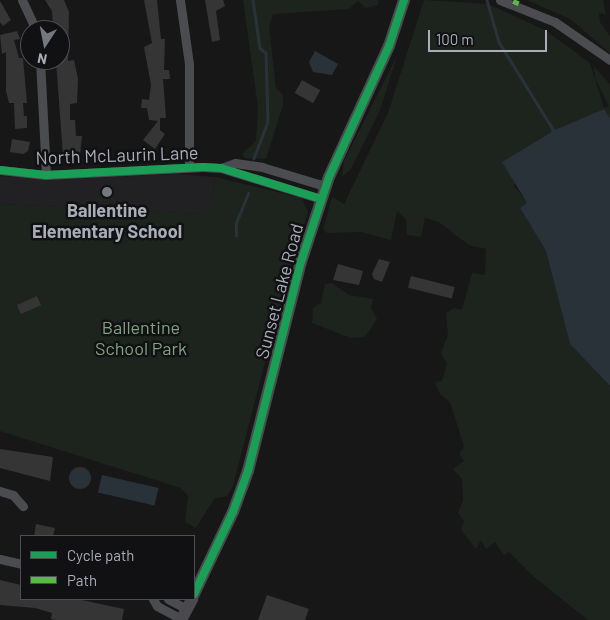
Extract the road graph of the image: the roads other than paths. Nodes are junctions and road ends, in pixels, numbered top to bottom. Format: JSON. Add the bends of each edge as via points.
{"nodes":[{"id":1,"x":22,"y":0,"type":"edge"},
{"id":2,"x":180,"y":0,"type":"edge"},
{"id":3,"x":404,"y":0,"type":"edge"},
{"id":4,"x":500,"y":0,"type":"edge"},
{"id":5,"x":31,"y":20,"type":"edge"},
{"id":6,"x":610,"y":60,"type":"edge"},
{"id":7,"x":41,"y":70,"type":"edge"},
{"id":8,"x":189,"y":167,"type":"junction"},
{"id":9,"x":221,"y":168,"type":"junction"},
{"id":10,"x":0,"y":170,"type":"edge"},
{"id":11,"x":46,"y":175,"type":"junction"},
{"id":12,"x":326,"y":186,"type":"junction"},
{"id":13,"x":321,"y":199,"type":"junction"},
{"id":14,"x":0,"y":490,"type":"edge"},
{"id":15,"x":23,"y":506,"type":"dead end"},
{"id":16,"x":0,"y":559,"type":"edge"},
{"id":17,"x":20,"y":564,"type":"edge"},
{"id":18,"x":195,"y":592,"type":"edge"},
{"id":19,"x":154,"y":600,"type":"edge"},
{"id":20,"x":169,"y":600,"type":"edge"},
{"id":21,"x":185,"y":612,"type":"edge"}],
"edges":[{"from":1,"to":5,"type":"street"},
{"from":2,"to":8,"type":"street","via":[[188,64]]},
{"from":3,"to":12,"type":"main road","name":"Sunset Lake Road","via":[[389,46],[353,117]]},
{"from":4,"to":6,"type":"street","via":[[554,22]]},
{"from":7,"to":11,"type":"street"},
{"from":8,"to":9,"type":"street","name":"North McLaurin Lane"},
{"from":8,"to":11,"type":"street","name":"North McLaurin Lane"},
{"from":9,"to":12,"type":"street","name":"North McLaurin Lane","via":[[235,163],[262,167]]},
{"from":9,"to":13,"type":"street","name":"North McLaurin Lane"},
{"from":10,"to":11,"type":"street","name":"North McLaurin Lane"},
{"from":12,"to":13,"type":"main road","name":"Sunset Lake Road"},
{"from":13,"to":18,"type":"main road","name":"Sunset Lake Road","via":[[300,262],[248,471],[233,512]]},
{"from":14,"to":15,"type":"street","via":[[13,495]]},
{"from":16,"to":17,"type":"street"},
{"from":19,"to":21,"type":"street","via":[[158,606]]},
{"from":20,"to":21,"type":"street"}]}
